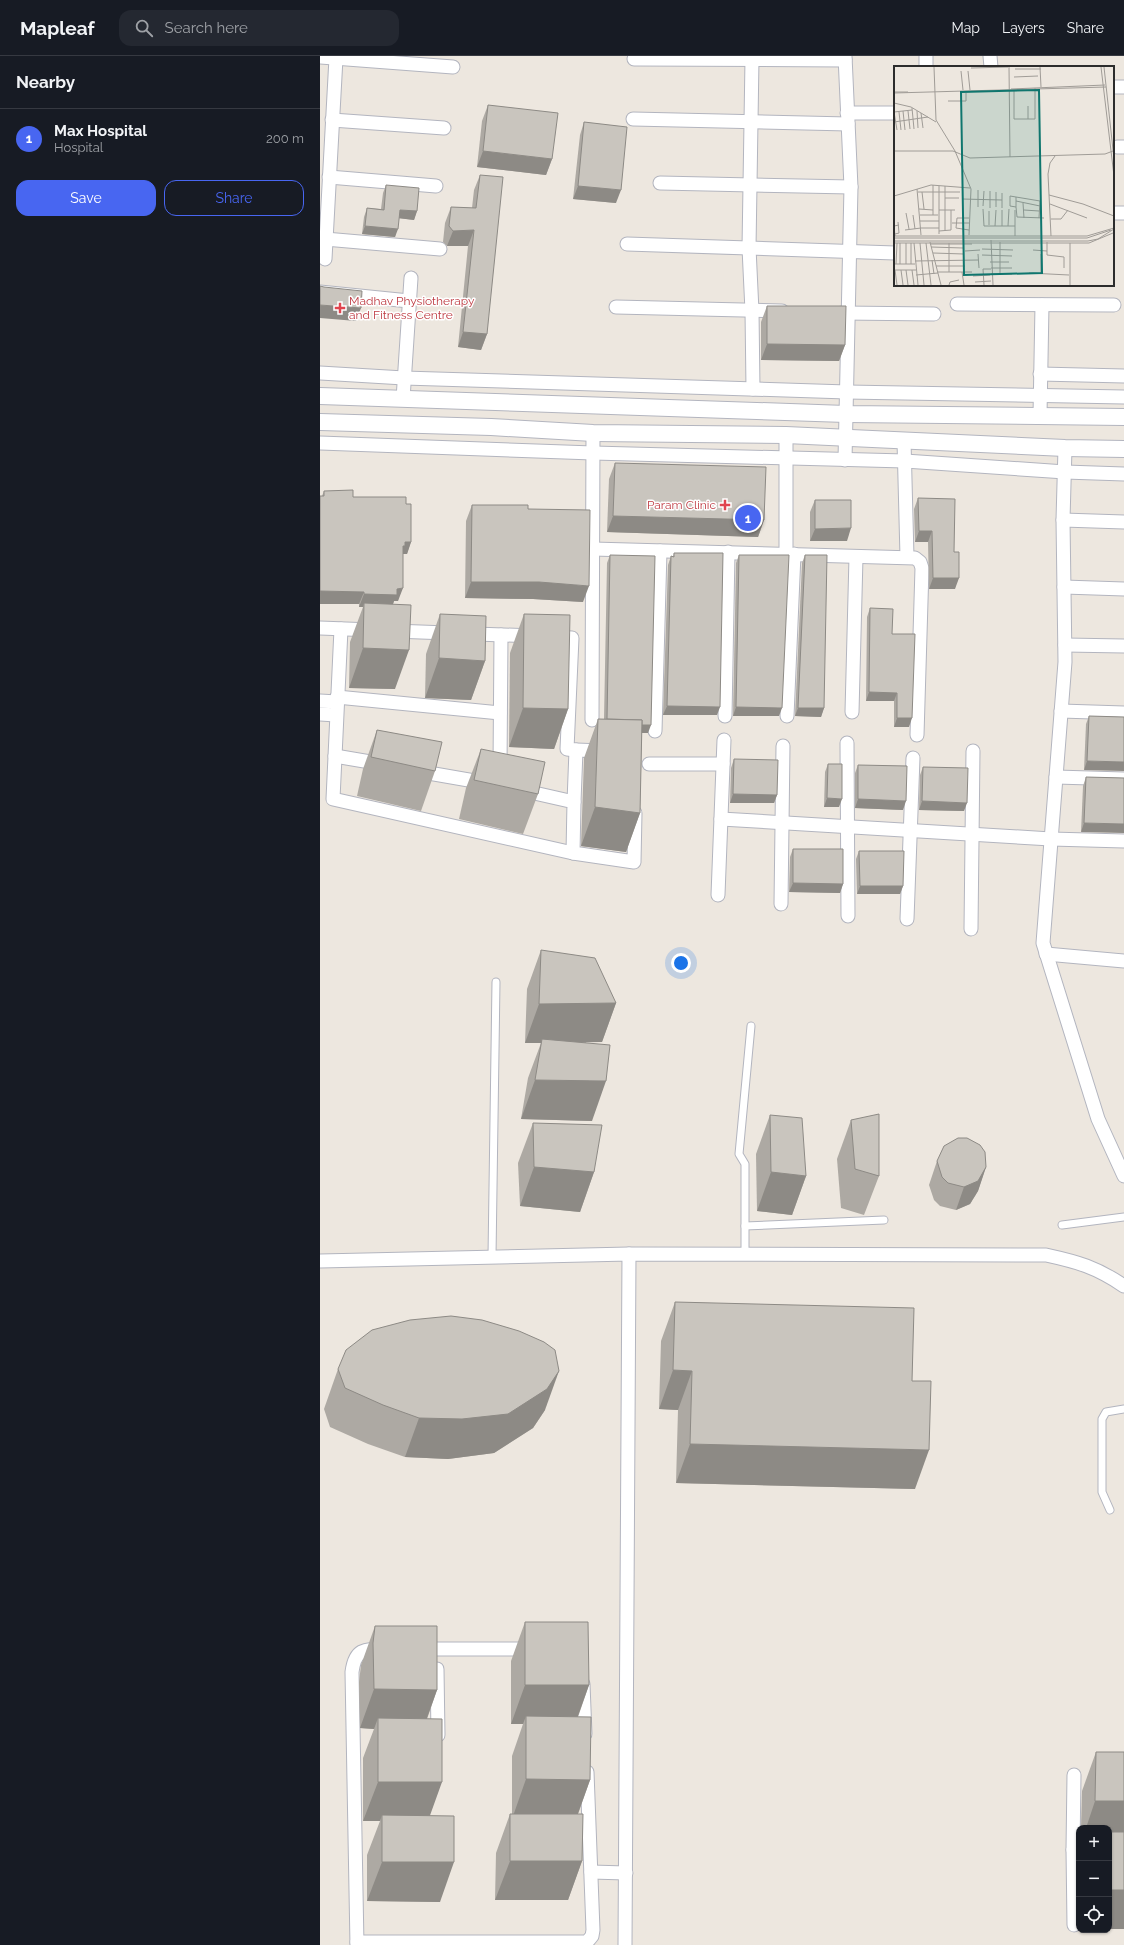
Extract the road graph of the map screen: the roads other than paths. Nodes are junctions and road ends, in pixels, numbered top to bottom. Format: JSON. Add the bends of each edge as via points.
{"nodes":[{"id":1,"x":320,"y":57,"type":"edge"},
{"id":2,"x":686,"y":57,"type":"edge"},
{"id":3,"x":336,"y":58,"type":"junction"},
{"id":4,"x":634,"y":58,"type":"dead end"},
{"id":5,"x":748,"y":58,"type":"edge"},
{"id":6,"x":845,"y":58,"type":"edge"},
{"id":7,"x":452,"y":67,"type":"dead end"},
{"id":8,"x":894,"y":113,"type":"edge"},
{"id":9,"x":848,"y":118,"type":"junction"},
{"id":10,"x":633,"y":119,"type":"dead end"},
{"id":11,"x":332,"y":120,"type":"junction"},
{"id":12,"x":751,"y":122,"type":"junction"},
{"id":13,"x":444,"y":128,"type":"dead end"},
{"id":14,"x":329,"y":177,"type":"junction"},
{"id":15,"x":660,"y":183,"type":"dead end"},
{"id":16,"x":750,"y":185,"type":"junction"},
{"id":17,"x":436,"y":186,"type":"dead end"},
{"id":18,"x":851,"y":187,"type":"junction"},
{"id":19,"x":325,"y":239,"type":"junction"},
{"id":20,"x":627,"y":244,"type":"dead end"},
{"id":21,"x":749,"y":248,"type":"junction"},
{"id":22,"x":440,"y":249,"type":"dead end"},
{"id":23,"x":850,"y":252,"type":"junction"},
{"id":24,"x":894,"y":253,"type":"edge"},
{"id":25,"x":325,"y":259,"type":"dead end"},
{"id":26,"x":411,"y":278,"type":"dead end"},
{"id":27,"x":320,"y":292,"type":"edge"},
{"id":28,"x":409,"y":301,"type":"junction"},
{"id":29,"x":956,"y":304,"type":"dead end"},
{"id":30,"x":1042,"y":305,"type":"junction"},
{"id":31,"x":1114,"y":305,"type":"dead end"},
{"id":32,"x":616,"y":308,"type":"dead end"},
{"id":33,"x":752,"y":311,"type":"junction"},
{"id":34,"x":797,"y":312,"type":"edge"},
{"id":35,"x":826,"y":312,"type":"edge"},
{"id":36,"x":849,"y":313,"type":"junction"},
{"id":37,"x":934,"y":314,"type":"dead end"},
{"id":38,"x":320,"y":373,"type":"edge"},
{"id":39,"x":1040,"y":374,"type":"junction"},
{"id":40,"x":1124,"y":376,"type":"edge"},
{"id":41,"x":404,"y":378,"type":"junction"},
{"id":42,"x":753,"y":389,"type":"junction"},
{"id":43,"x":847,"y":392,"type":"junction"},
{"id":44,"x":320,"y":396,"type":"edge"},
{"id":45,"x":1040,"y":396,"type":"junction"},
{"id":46,"x":1124,"y":397,"type":"edge"},
{"id":47,"x":403,"y":399,"type":"junction"},
{"id":48,"x":846,"y":414,"type":"junction"},
{"id":49,"x":1040,"y":415,"type":"junction"},
{"id":50,"x":1124,"y":417,"type":"edge"},
{"id":51,"x":320,"y":422,"type":"edge"},
{"id":52,"x":593,"y":433,"type":"junction"},
{"id":53,"x":786,"y":435,"type":"junction"},
{"id":54,"x":846,"y":438,"type":"junction"},
{"id":55,"x":904,"y":441,"type":"junction"},
{"id":56,"x":320,"y":443,"type":"edge"},
{"id":57,"x":1065,"y":448,"type":"junction"},
{"id":58,"x":1124,"y":449,"type":"edge"},
{"id":59,"x":593,"y":454,"type":"junction"},
{"id":60,"x":786,"y":459,"type":"junction"},
{"id":61,"x":845,"y":460,"type":"junction"},
{"id":62,"x":905,"y":461,"type":"junction"},
{"id":63,"x":1064,"y":472,"type":"junction"},
{"id":64,"x":1124,"y":474,"type":"edge"},
{"id":65,"x":1063,"y":520,"type":"junction"},
{"id":66,"x":1124,"y":522,"type":"edge"},
{"id":67,"x":593,"y":549,"type":"junction"},
{"id":68,"x":660,"y":551,"type":"junction"},
{"id":69,"x":728,"y":552,"type":"junction"},
{"id":70,"x":790,"y":554,"type":"junction"},
{"id":71,"x":907,"y":557,"type":"junction"},
{"id":72,"x":856,"y":558,"type":"junction"},
{"id":73,"x":1064,"y":587,"type":"junction"},
{"id":74,"x":1124,"y":589,"type":"edge"},
{"id":75,"x":320,"y":628,"type":"edge"},
{"id":76,"x":340,"y":629,"type":"junction"},
{"id":77,"x":502,"y":635,"type":"junction"},
{"id":78,"x":1065,"y":645,"type":"junction"},
{"id":79,"x":1124,"y":646,"type":"edge"},
{"id":80,"x":320,"y":701,"type":"edge"},
{"id":81,"x":337,"y":704,"type":"junction"},
{"id":82,"x":1061,"y":711,"type":"junction"},
{"id":83,"x":852,"y":712,"type":"dead end"},
{"id":84,"x":1124,"y":712,"type":"edge"},
{"id":85,"x":500,"y":713,"type":"junction"},
{"id":86,"x":320,"y":714,"type":"edge"},
{"id":87,"x":725,"y":716,"type":"dead end"},
{"id":88,"x":787,"y":716,"type":"dead end"},
{"id":89,"x":592,"y":720,"type":"dead end"},
{"id":90,"x":655,"y":731,"type":"dead end"},
{"id":91,"x":916,"y":735,"type":"dead end"},
{"id":92,"x":724,"y":740,"type":"dead end"},
{"id":93,"x":847,"y":743,"type":"dead end"},
{"id":94,"x":783,"y":746,"type":"dead end"},
{"id":95,"x":576,"y":750,"type":"junction"},
{"id":96,"x":614,"y":751,"type":"edge"},
{"id":97,"x":974,"y":751,"type":"dead end"},
{"id":98,"x":335,"y":756,"type":"junction"},
{"id":99,"x":913,"y":758,"type":"dead end"},
{"id":100,"x":649,"y":764,"type":"dead end"},
{"id":101,"x":723,"y":764,"type":"junction"},
{"id":102,"x":1056,"y":777,"type":"junction"},
{"id":103,"x":1124,"y":779,"type":"edge"},
{"id":104,"x":503,"y":784,"type":"junction"},
{"id":105,"x":635,"y":800,"type":"edge"},
{"id":106,"x":574,"y":802,"type":"junction"},
{"id":107,"x":721,"y":819,"type":"junction"},
{"id":108,"x":782,"y":823,"type":"junction"},
{"id":109,"x":848,"y":826,"type":"junction"},
{"id":110,"x":912,"y":829,"type":"junction"},
{"id":111,"x":972,"y":833,"type":"junction"},
{"id":112,"x":1051,"y":838,"type":"junction"},
{"id":113,"x":1124,"y":841,"type":"edge"},
{"id":114,"x":573,"y":853,"type":"junction"},
{"id":115,"x":718,"y":896,"type":"dead end"},
{"id":116,"x":781,"y":904,"type":"dead end"},
{"id":117,"x":848,"y":916,"type":"dead end"},
{"id":118,"x":907,"y":919,"type":"dead end"},
{"id":119,"x":971,"y":929,"type":"dead end"},
{"id":120,"x":1046,"y":954,"type":"junction"},
{"id":121,"x":1124,"y":960,"type":"edge"},
{"id":122,"x":496,"y":982,"type":"dead end"},
{"id":123,"x":751,"y":1026,"type":"dead end"},
{"id":124,"x":1124,"y":1176,"type":"edge"},
{"id":125,"x":1124,"y":1217,"type":"edge"},
{"id":126,"x":884,"y":1220,"type":"dead end"},
{"id":127,"x":1062,"y":1225,"type":"dead end"},
{"id":128,"x":746,"y":1226,"type":"junction"},
{"id":129,"x":629,"y":1254,"type":"junction"},
{"id":130,"x":746,"y":1254,"type":"junction"},
{"id":131,"x":492,"y":1257,"type":"junction"},
{"id":132,"x":320,"y":1261,"type":"edge"},
{"id":133,"x":1124,"y":1286,"type":"edge"},
{"id":134,"x":1124,"y":1409,"type":"edge"},
{"id":135,"x":1110,"y":1510,"type":"dead end"},
{"id":136,"x":548,"y":1648,"type":"edge"},
{"id":137,"x":436,"y":1649,"type":"junction"},
{"id":138,"x":583,"y":1668,"type":"edge"},
{"id":139,"x":586,"y":1746,"type":"edge"},
{"id":140,"x":439,"y":1750,"type":"edge"},
{"id":141,"x":586,"y":1762,"type":"edge"},
{"id":142,"x":1074,"y":1775,"type":"dead end"},
{"id":143,"x":1076,"y":1850,"type":"edge"},
{"id":144,"x":591,"y":1872,"type":"junction"},
{"id":145,"x":626,"y":1873,"type":"junction"},
{"id":146,"x":1074,"y":1925,"type":"dead end"},
{"id":147,"x":357,"y":1944,"type":"edge"},
{"id":148,"x":625,"y":1945,"type":"edge"}],
"edges":[{"from":1,"to":3,"type":"street"},
{"from":2,"to":4,"type":"street"},
{"from":2,"to":5,"type":"street"},
{"from":3,"to":7,"type":"street"},
{"from":3,"to":11,"type":"street"},
{"from":5,"to":6,"type":"street"},
{"from":5,"to":12,"type":"street"},
{"from":6,"to":9,"type":"street"},
{"from":8,"to":9,"type":"street"},
{"from":9,"to":12,"type":"street"},
{"from":9,"to":18,"type":"street"},
{"from":10,"to":12,"type":"street"},
{"from":11,"to":13,"type":"street"},
{"from":11,"to":14,"type":"street"},
{"from":12,"to":16,"type":"street"},
{"from":14,"to":17,"type":"street"},
{"from":14,"to":19,"type":"street"},
{"from":15,"to":16,"type":"street"},
{"from":16,"to":18,"type":"street"},
{"from":16,"to":21,"type":"street"},
{"from":18,"to":23,"type":"street"},
{"from":19,"to":22,"type":"street"},
{"from":19,"to":25,"type":"street"},
{"from":20,"to":21,"type":"street"},
{"from":21,"to":23,"type":"street"},
{"from":21,"to":33,"type":"street"},
{"from":23,"to":24,"type":"street"},
{"from":23,"to":36,"type":"street"},
{"from":26,"to":28,"type":"street"},
{"from":27,"to":28,"type":"street"},
{"from":28,"to":41,"type":"street"},
{"from":29,"to":30,"type":"street"},
{"from":30,"to":31,"type":"street"},
{"from":30,"to":39,"type":"street"},
{"from":32,"to":33,"type":"street"},
{"from":33,"to":34,"type":"street"},
{"from":33,"to":42,"type":"street"},
{"from":35,"to":36,"type":"street"},
{"from":36,"to":37,"type":"street"},
{"from":36,"to":43,"type":"street"},
{"from":38,"to":41,"type":"street"},
{"from":39,"to":40,"type":"street"},
{"from":39,"to":45,"type":"street"},
{"from":41,"to":42,"type":"street"},
{"from":41,"to":47,"type":"street"},
{"from":42,"to":43,"type":"street"},
{"from":43,"to":45,"type":"street"},
{"from":43,"to":48,"type":"street"},
{"from":44,"to":47,"type":"street"},
{"from":45,"to":46,"type":"street"},
{"from":45,"to":49,"type":"street"},
{"from":47,"to":48,"type":"street"},
{"from":48,"to":49,"type":"street"},
{"from":48,"to":54,"type":"street"},
{"from":49,"to":50,"type":"street","via":[[1066,418]]},
{"from":51,"to":52,"type":"street"},
{"from":52,"to":53,"type":"street"},
{"from":52,"to":59,"type":"street"},
{"from":53,"to":54,"type":"street"},
{"from":53,"to":60,"type":"street"},
{"from":54,"to":55,"type":"street"},
{"from":54,"to":61,"type":"street"},
{"from":55,"to":57,"type":"street"},
{"from":55,"to":62,"type":"street"},
{"from":56,"to":59,"type":"street"},
{"from":57,"to":58,"type":"street"},
{"from":57,"to":63,"type":"street"},
{"from":59,"to":60,"type":"street"},
{"from":59,"to":67,"type":"street"},
{"from":60,"to":61,"type":"street"},
{"from":60,"to":70,"type":"street"},
{"from":61,"to":62,"type":"street"},
{"from":62,"to":63,"type":"street"},
{"from":62,"to":71,"type":"street"},
{"from":63,"to":64,"type":"street"},
{"from":63,"to":65,"type":"street"},
{"from":65,"to":66,"type":"street"},
{"from":65,"to":73,"type":"street"},
{"from":67,"to":68,"type":"street"},
{"from":67,"to":89,"type":"street"},
{"from":68,"to":69,"type":"street"},
{"from":68,"to":90,"type":"street"},
{"from":69,"to":70,"type":"street"},
{"from":69,"to":87,"type":"street"},
{"from":70,"to":72,"type":"street"},
{"from":70,"to":88,"type":"street"},
{"from":71,"to":72,"type":"street"},
{"from":71,"to":91,"type":"street","via":[[915,558],[922,568]]},
{"from":72,"to":83,"type":"street"},
{"from":73,"to":74,"type":"street"},
{"from":73,"to":78,"type":"street"},
{"from":75,"to":76,"type":"street"},
{"from":76,"to":77,"type":"street"},
{"from":76,"to":81,"type":"street"},
{"from":77,"to":85,"type":"street"},
{"from":77,"to":95,"type":"street","via":[[572,638],[567,749]]},
{"from":78,"to":79,"type":"street"},
{"from":78,"to":82,"type":"street"},
{"from":80,"to":81,"type":"street"},
{"from":81,"to":85,"type":"street"},
{"from":81,"to":86,"type":"street"},
{"from":81,"to":98,"type":"street"},
{"from":82,"to":84,"type":"street"},
{"from":82,"to":102,"type":"street"},
{"from":85,"to":104,"type":"street"},
{"from":92,"to":101,"type":"street"},
{"from":93,"to":109,"type":"street"},
{"from":94,"to":108,"type":"street"},
{"from":95,"to":96,"type":"street"},
{"from":95,"to":106,"type":"street"},
{"from":97,"to":111,"type":"street"},
{"from":98,"to":104,"type":"street"},
{"from":98,"to":114,"type":"street","via":[[333,799]]},
{"from":99,"to":110,"type":"street"},
{"from":100,"to":101,"type":"street"},
{"from":101,"to":107,"type":"street"},
{"from":102,"to":103,"type":"street"},
{"from":102,"to":112,"type":"street"},
{"from":104,"to":106,"type":"street"},
{"from":105,"to":114,"type":"street","via":[[634,862]]},
{"from":106,"to":114,"type":"street"},
{"from":107,"to":108,"type":"street"},
{"from":107,"to":115,"type":"street"},
{"from":108,"to":109,"type":"street"},
{"from":108,"to":116,"type":"street"},
{"from":109,"to":110,"type":"street"},
{"from":109,"to":117,"type":"street"},
{"from":110,"to":111,"type":"street"},
{"from":110,"to":118,"type":"street"},
{"from":111,"to":112,"type":"street"},
{"from":111,"to":119,"type":"street"},
{"from":112,"to":113,"type":"street"},
{"from":112,"to":120,"type":"street","via":[[1043,943]]},
{"from":120,"to":121,"type":"street"},
{"from":120,"to":124,"type":"street","via":[[1098,1119]]},
{"from":122,"to":131,"type":"lane"},
{"from":123,"to":128,"type":"lane","via":[[739,1154],[745,1164]]},
{"from":125,"to":127,"type":"lane"},
{"from":126,"to":128,"type":"lane"},
{"from":128,"to":130,"type":"lane"},
{"from":129,"to":130,"type":"street"},
{"from":129,"to":131,"type":"street"},
{"from":129,"to":145,"type":"street"},
{"from":130,"to":133,"type":"street","via":[[1046,1255],[1080,1262],[1109,1275]]},
{"from":131,"to":132,"type":"street"},
{"from":134,"to":135,"type":"lane","via":[[1106,1412],[1102,1419],[1102,1492]]},
{"from":136,"to":137,"type":"street"},
{"from":137,"to":140,"type":"street"},
{"from":137,"to":147,"type":"street","via":[[367,1650],[355,1658],[353,1664],[351,1682]]},
{"from":138,"to":139,"type":"street"},
{"from":141,"to":144,"type":"street"},
{"from":142,"to":143,"type":"street"},
{"from":143,"to":146,"type":"street"},
{"from":144,"to":145,"type":"street"},
{"from":144,"to":147,"type":"street","via":[[593,1930],[592,1936],[586,1942]]},
{"from":145,"to":148,"type":"street"}]}
